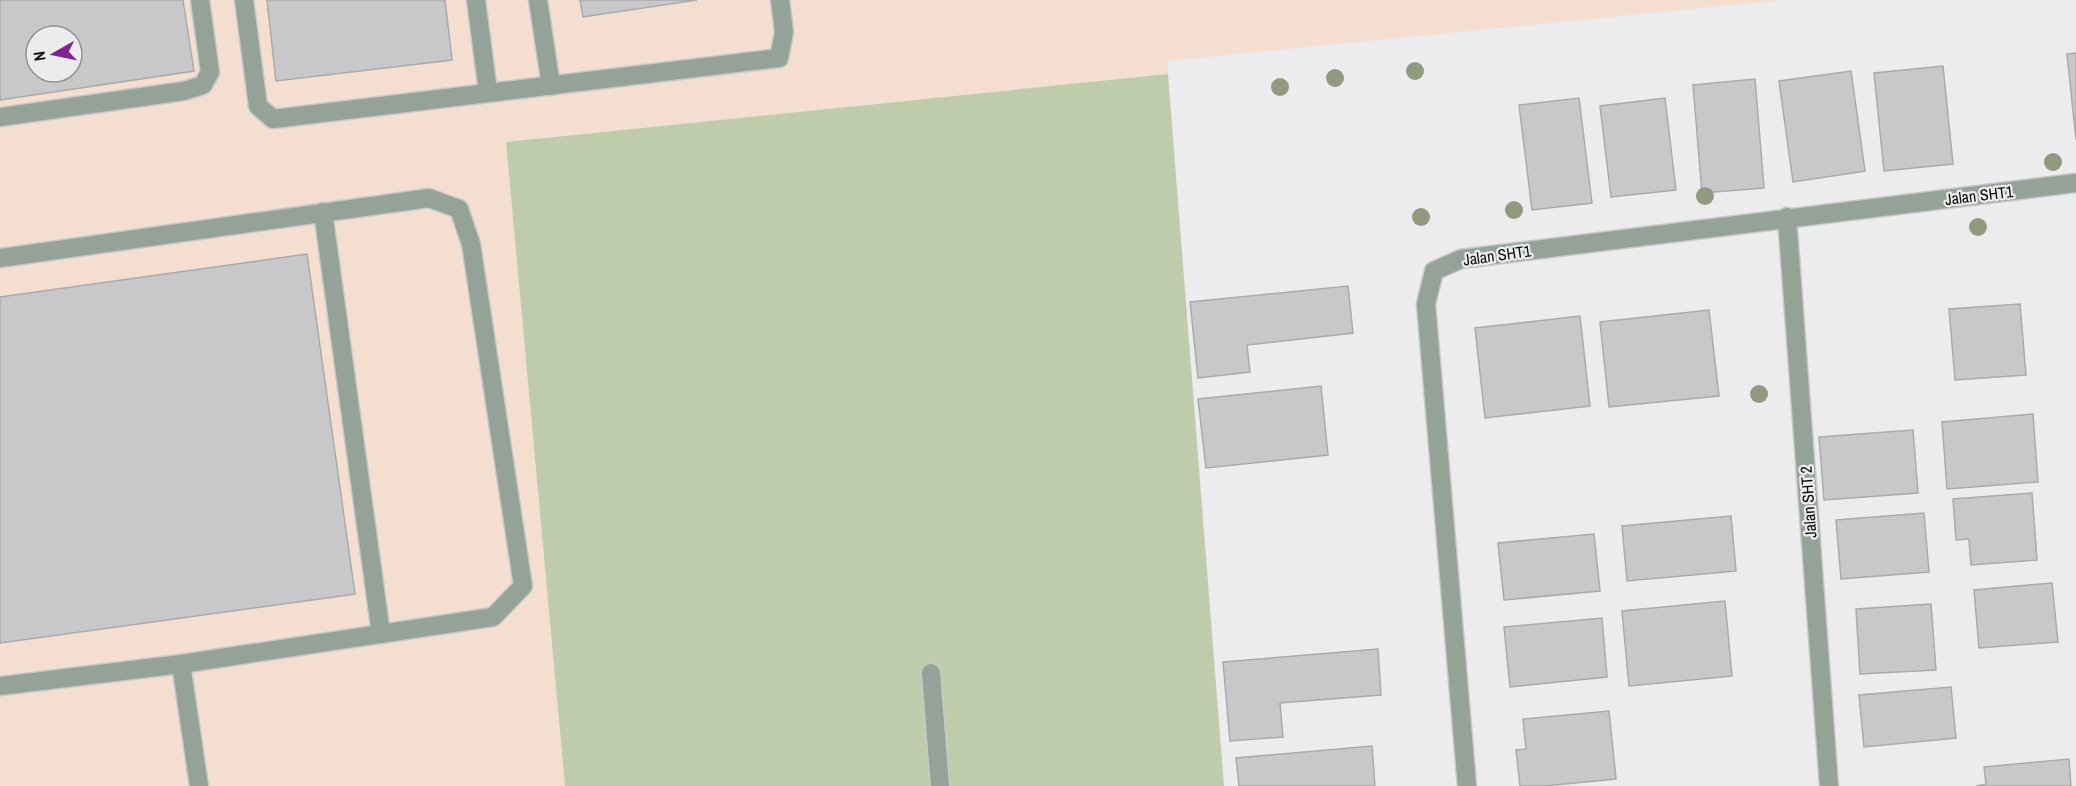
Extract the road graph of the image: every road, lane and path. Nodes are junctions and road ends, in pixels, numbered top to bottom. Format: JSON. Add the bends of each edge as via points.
{"nodes":[{"id":1,"x":200,"y":0,"type":"edge"},
{"id":2,"x":244,"y":0,"type":"edge"},
{"id":3,"x":476,"y":0,"type":"edge"},
{"id":4,"x":538,"y":0,"type":"edge"},
{"id":5,"x":780,"y":0,"type":"edge"},
{"id":6,"x":551,"y":86,"type":"junction"},
{"id":7,"x":488,"y":92,"type":"junction"},
{"id":8,"x":0,"y":117,"type":"edge"},
{"id":9,"x":2076,"y":183,"type":"edge"},
{"id":10,"x":323,"y":212,"type":"junction"},
{"id":11,"x":1787,"y":218,"type":"junction"},
{"id":12,"x":0,"y":258,"type":"edge"},
{"id":13,"x":381,"y":634,"type":"junction"},
{"id":14,"x":181,"y":664,"type":"junction"},
{"id":15,"x":931,"y":673,"type":"dead end"},
{"id":16,"x":0,"y":686,"type":"edge"},
{"id":17,"x":199,"y":786,"type":"edge"},
{"id":18,"x":940,"y":786,"type":"edge"},
{"id":19,"x":1467,"y":786,"type":"edge"},
{"id":20,"x":1829,"y":786,"type":"edge"}],
"edges":[{"from":1,"to":8,"type":"street","via":[[210,72],[203,85]]},
{"from":2,"to":7,"type":"street","via":[[258,106],[273,119]]},
{"from":3,"to":7,"type":"street"},
{"from":4,"to":6,"type":"street"},
{"from":5,"to":6,"type":"street","via":[[784,32],[779,58]]},
{"from":6,"to":7,"type":"street"},
{"from":9,"to":11,"type":"street","name":"Jalan SHT1"},
{"from":10,"to":12,"type":"street"},
{"from":10,"to":13,"type":"street"},
{"from":10,"to":13,"type":"street","via":[[429,198],[459,209],[471,244],[523,586],[493,617]]},
{"from":11,"to":19,"type":"street","name":"Jalan SHT1","via":[[1461,259],[1434,271],[1426,304]]},
{"from":11,"to":20,"type":"street","name":"Jalan SHT 2"},
{"from":13,"to":14,"type":"street"},
{"from":14,"to":16,"type":"street"},
{"from":14,"to":17,"type":"street"},
{"from":15,"to":18,"type":"street"}]}
